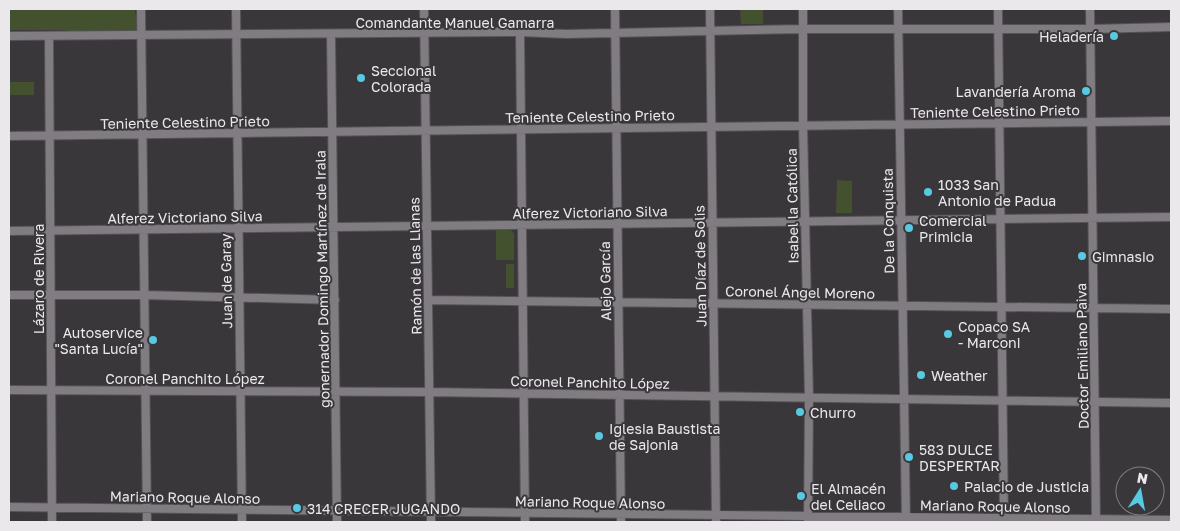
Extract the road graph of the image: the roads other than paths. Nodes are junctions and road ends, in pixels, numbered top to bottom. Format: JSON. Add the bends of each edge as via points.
{"nodes":[{"id":1,"x":141,"y":9,"type":"edge"},
{"id":2,"x":236,"y":9,"type":"edge"},
{"id":3,"x":424,"y":9,"type":"edge"},
{"id":4,"x":615,"y":9,"type":"edge"},
{"id":5,"x":710,"y":9,"type":"edge"},
{"id":6,"x":803,"y":9,"type":"edge"},
{"id":7,"x":898,"y":9,"type":"edge"},
{"id":8,"x":998,"y":9,"type":"edge"},
{"id":9,"x":1090,"y":9,"type":"edge"},
{"id":10,"x":1171,"y":27,"type":"edge"},
{"id":11,"x":998,"y":28,"type":"junction"},
{"id":12,"x":803,"y":29,"type":"junction"},
{"id":13,"x":899,"y":29,"type":"junction"},
{"id":14,"x":1091,"y":29,"type":"junction"},
{"id":15,"x":615,"y":31,"type":"junction"},
{"id":16,"x":520,"y":32,"type":"junction"},
{"id":17,"x":710,"y":32,"type":"junction"},
{"id":18,"x":425,"y":33,"type":"junction"},
{"id":19,"x":236,"y":35,"type":"junction"},
{"id":20,"x":331,"y":35,"type":"junction"},
{"id":21,"x":9,"y":36,"type":"edge"},
{"id":22,"x":49,"y":36,"type":"junction"},
{"id":23,"x":142,"y":36,"type":"junction"},
{"id":24,"x":1171,"y":121,"type":"edge"},
{"id":25,"x":1092,"y":122,"type":"junction"},
{"id":26,"x":999,"y":123,"type":"junction"},
{"id":27,"x":900,"y":124,"type":"junction"},
{"id":28,"x":803,"y":125,"type":"junction"},
{"id":29,"x":712,"y":126,"type":"junction"},
{"id":30,"x":522,"y":129,"type":"junction"},
{"id":31,"x":616,"y":130,"type":"junction"},
{"id":32,"x":332,"y":132,"type":"junction"},
{"id":33,"x":426,"y":132,"type":"junction"},
{"id":34,"x":143,"y":134,"type":"junction"},
{"id":35,"x":239,"y":134,"type":"junction"},
{"id":36,"x":9,"y":136,"type":"edge"},
{"id":37,"x":50,"y":137,"type":"junction"},
{"id":38,"x":1171,"y":217,"type":"edge"},
{"id":39,"x":1093,"y":218,"type":"junction"},
{"id":40,"x":1000,"y":219,"type":"junction"},
{"id":41,"x":901,"y":221,"type":"junction"},
{"id":42,"x":806,"y":222,"type":"junction"},
{"id":43,"x":617,"y":223,"type":"junction"},
{"id":44,"x":713,"y":223,"type":"junction"},
{"id":45,"x":521,"y":225,"type":"junction"},
{"id":46,"x":335,"y":227,"type":"junction"},
{"id":47,"x":427,"y":227,"type":"junction"},
{"id":48,"x":238,"y":229,"type":"junction"},
{"id":49,"x":145,"y":230,"type":"junction"},
{"id":50,"x":9,"y":231,"type":"edge"},
{"id":51,"x":50,"y":231,"type":"junction"},
{"id":52,"x":9,"y":295,"type":"edge"},
{"id":53,"x":51,"y":295,"type":"junction"},
{"id":54,"x":145,"y":295,"type":"junction"},
{"id":55,"x":239,"y":299,"type":"junction"},
{"id":56,"x":335,"y":300,"type":"junction"},
{"id":57,"x":428,"y":300,"type":"junction"},
{"id":58,"x":522,"y":301,"type":"junction"},
{"id":59,"x":618,"y":303,"type":"junction"},
{"id":60,"x":714,"y":304,"type":"junction"},
{"id":61,"x":807,"y":305,"type":"junction"},
{"id":62,"x":902,"y":306,"type":"junction"},
{"id":63,"x":1002,"y":307,"type":"junction"},
{"id":64,"x":1094,"y":308,"type":"junction"},
{"id":65,"x":1171,"y":309,"type":"edge"},
{"id":66,"x":9,"y":390,"type":"edge"},
{"id":67,"x":51,"y":390,"type":"junction"},
{"id":68,"x":146,"y":391,"type":"junction"},
{"id":69,"x":240,"y":391,"type":"junction"},
{"id":70,"x":336,"y":392,"type":"junction"},
{"id":71,"x":429,"y":392,"type":"junction"},
{"id":72,"x":523,"y":394,"type":"junction"},
{"id":73,"x":619,"y":395,"type":"junction"},
{"id":74,"x":714,"y":396,"type":"junction"},
{"id":75,"x":809,"y":398,"type":"junction"},
{"id":76,"x":904,"y":400,"type":"junction"},
{"id":77,"x":1002,"y":402,"type":"junction"},
{"id":78,"x":1095,"y":403,"type":"junction"},
{"id":79,"x":1171,"y":403,"type":"edge"},
{"id":80,"x":9,"y":507,"type":"edge"},
{"id":81,"x":52,"y":507,"type":"junction"},
{"id":82,"x":147,"y":508,"type":"junction"},
{"id":83,"x":242,"y":510,"type":"junction"},
{"id":84,"x":338,"y":512,"type":"junction"},
{"id":85,"x":431,"y":513,"type":"junction"},
{"id":86,"x":525,"y":518,"type":"edge"},
{"id":87,"x":621,"y":518,"type":"edge"},
{"id":88,"x":716,"y":519,"type":"edge"},
{"id":89,"x":808,"y":519,"type":"edge"},
{"id":90,"x":906,"y":520,"type":"edge"},
{"id":91,"x":1004,"y":520,"type":"edge"},
{"id":92,"x":1171,"y":520,"type":"edge"},
{"id":93,"x":52,"y":522,"type":"edge"},
{"id":94,"x":147,"y":522,"type":"edge"},
{"id":95,"x":242,"y":522,"type":"edge"},
{"id":96,"x":338,"y":522,"type":"edge"},
{"id":97,"x":431,"y":522,"type":"edge"},
{"id":98,"x":1096,"y":522,"type":"edge"}],
"edges":[{"from":1,"to":23,"type":"street"},
{"from":2,"to":19,"type":"street","name":"Juan de Garay"},
{"from":3,"to":18,"type":"street","name":"Ramón de las Llanas"},
{"from":4,"to":15,"type":"street","name":"Alejo García"},
{"from":5,"to":17,"type":"street","name":"Juan Díaz de Solis"},
{"from":6,"to":12,"type":"street","name":"Isabel la Católica"},
{"from":7,"to":13,"type":"street","name":"De la Conquista"},
{"from":8,"to":11,"type":"street"},
{"from":9,"to":14,"type":"street","name":"Doctor Emiliano Paiva"},
{"from":10,"to":14,"type":"street","name":"Comandante Manuel Gamarra"},
{"from":11,"to":13,"type":"street","name":"Comandante Manuel Gamarra"},
{"from":11,"to":14,"type":"street","name":"Comandante Manuel Gamarra"},
{"from":11,"to":26,"type":"street"},
{"from":12,"to":13,"type":"street","name":"Comandante Manuel Gamarra"},
{"from":12,"to":17,"type":"street","name":"Comandante Manuel Gamarra"},
{"from":12,"to":28,"type":"street","name":"Isabel la Católica"},
{"from":13,"to":27,"type":"street","name":"De la Conquista"},
{"from":14,"to":25,"type":"street","name":"Doctor Emiliano Paiva"},
{"from":15,"to":16,"type":"street","name":"Comandante Manuel Gamarra"},
{"from":15,"to":17,"type":"street","name":"Comandante Manuel Gamarra"},
{"from":15,"to":31,"type":"street","name":"Alejo García"},
{"from":16,"to":18,"type":"street","name":"Comandante Manuel Gamarra"},
{"from":16,"to":30,"type":"street"},
{"from":17,"to":29,"type":"street","name":"Juan Díaz de Solis"},
{"from":18,"to":20,"type":"street","name":"Comandante Manuel Gamarra"},
{"from":18,"to":33,"type":"street","name":"Ramón de las Llanas"},
{"from":19,"to":20,"type":"street","name":"Comandante Manuel Gamarra"},
{"from":19,"to":23,"type":"street","name":"Comandante Manuel Gamarra"},
{"from":19,"to":35,"type":"street","name":"Juan de Garay"},
{"from":20,"to":32,"type":"street","name":"gonernador Domingo Martínez de Irala"},
{"from":21,"to":22,"type":"street","name":"Comandante Manuel Gamarra"},
{"from":22,"to":23,"type":"street","name":"Comandante Manuel Gamarra"},
{"from":22,"to":37,"type":"street","name":"Lázaro de Rivera"},
{"from":23,"to":34,"type":"street"},
{"from":24,"to":25,"type":"street","name":"Teniente Celestino Prieto"},
{"from":25,"to":26,"type":"street","name":"Teniente Celestino Prieto"},
{"from":25,"to":39,"type":"street","name":"Doctor Emiliano Paiva"},
{"from":26,"to":27,"type":"street","name":"Teniente Celestino Prieto"},
{"from":26,"to":40,"type":"street"},
{"from":27,"to":28,"type":"street","name":"Teniente Celestino Prieto"},
{"from":27,"to":41,"type":"street","name":"De la Conquista"},
{"from":28,"to":29,"type":"street","name":"Teniente Celestino Prieto"},
{"from":28,"to":42,"type":"street","name":"Isabel la Católica"},
{"from":29,"to":31,"type":"street","name":"Teniente Celestino Prieto"},
{"from":29,"to":44,"type":"street","name":"Juan Díaz de Solis"},
{"from":30,"to":31,"type":"street","name":"Teniente Celestino Prieto"},
{"from":30,"to":33,"type":"street","name":"Teniente Celestino Prieto"},
{"from":30,"to":45,"type":"street"},
{"from":31,"to":43,"type":"street","name":"Alejo García"},
{"from":32,"to":33,"type":"street","name":"Teniente Celestino Prieto"},
{"from":32,"to":35,"type":"street","name":"Teniente Celestino Prieto"},
{"from":32,"to":46,"type":"street","name":"gonernador Domingo Martínez de Irala"},
{"from":33,"to":47,"type":"street","name":"Ramón de las Llanas"},
{"from":34,"to":35,"type":"street","name":"Teniente Celestino Prieto"},
{"from":34,"to":37,"type":"street","name":"Teniente Celestino Prieto"},
{"from":34,"to":49,"type":"street"},
{"from":35,"to":48,"type":"street","name":"Juan de Garay"},
{"from":36,"to":37,"type":"street","name":"Teniente Celestino Prieto"},
{"from":37,"to":51,"type":"street","name":"Lázaro de Rivera"},
{"from":38,"to":39,"type":"street","name":"Alferez Victoriano Silva"},
{"from":39,"to":40,"type":"street","name":"Alferez Victoriano Silva"},
{"from":39,"to":64,"type":"street","name":"Doctor Emiliano Paiva"},
{"from":40,"to":41,"type":"street","name":"Alferez Victoriano Silva"},
{"from":40,"to":63,"type":"street"},
{"from":41,"to":42,"type":"street","name":"Alferez Victoriano Silva"},
{"from":41,"to":62,"type":"street","name":"De la Conquista"},
{"from":42,"to":44,"type":"street","name":"Alferez Victoriano Silva"},
{"from":42,"to":61,"type":"street","name":"Isabel la Católica"},
{"from":43,"to":44,"type":"street","name":"Alferez Victoriano Silva"},
{"from":43,"to":45,"type":"street","name":"Alferez Victoriano Silva"},
{"from":43,"to":59,"type":"street","name":"Alejo García"},
{"from":44,"to":60,"type":"street","name":"Juan Díaz de Solis"},
{"from":45,"to":47,"type":"street","name":"Alferez Victoriano Silva"},
{"from":45,"to":58,"type":"street"},
{"from":46,"to":47,"type":"street","name":"Alferez Victoriano Silva"},
{"from":46,"to":48,"type":"street","name":"Alferez Victoriano Silva"},
{"from":46,"to":56,"type":"street","name":"gonernador Domingo Martínez de Irala"},
{"from":47,"to":57,"type":"street","name":"Ramón de las Llanas"},
{"from":48,"to":49,"type":"street","name":"Alferez Victoriano Silva"},
{"from":48,"to":55,"type":"street","name":"Juan de Garay"},
{"from":49,"to":51,"type":"street","name":"Alferez Victoriano Silva"},
{"from":49,"to":54,"type":"street"},
{"from":50,"to":51,"type":"street","name":"Alferez Victoriano Silva"},
{"from":51,"to":53,"type":"street","name":"Lázaro de Rivera"},
{"from":52,"to":53,"type":"street"},
{"from":53,"to":54,"type":"street"},
{"from":53,"to":67,"type":"street","name":"Lázaro de Rivera"},
{"from":54,"to":55,"type":"street"},
{"from":54,"to":68,"type":"street"},
{"from":55,"to":56,"type":"street"},
{"from":55,"to":69,"type":"street","name":"Juan de Garay"},
{"from":56,"to":70,"type":"street","name":"gonernador Domingo Martínez de Irala"},
{"from":57,"to":58,"type":"street","name":"Coronel Ángel Moreno"},
{"from":57,"to":71,"type":"street","name":"Ramón de las Llanas"},
{"from":58,"to":59,"type":"street","name":"Coronel Ángel Moreno"},
{"from":58,"to":72,"type":"street"},
{"from":59,"to":60,"type":"street","name":"Coronel Ángel Moreno"},
{"from":59,"to":73,"type":"street","name":"Alejo García"},
{"from":60,"to":61,"type":"street","name":"Coronel Ángel Moreno"},
{"from":60,"to":74,"type":"street","name":"Juan Díaz de Solis"},
{"from":61,"to":62,"type":"street","name":"Coronel Ángel Moreno"},
{"from":61,"to":75,"type":"street","name":"Isabel la Católica"},
{"from":62,"to":63,"type":"street","name":"Coronel Ángel Moreno"},
{"from":62,"to":76,"type":"street","name":"De la Conquista"},
{"from":63,"to":64,"type":"street","name":"Coronel Ángel Moreno"},
{"from":63,"to":77,"type":"street"},
{"from":64,"to":65,"type":"street","name":"Coronel Ángel Moreno"},
{"from":64,"to":78,"type":"street","name":"Doctor Emiliano Paiva"},
{"from":66,"to":67,"type":"street","name":"Coronel Panchito López"},
{"from":67,"to":68,"type":"street","name":"Coronel Panchito López"},
{"from":67,"to":81,"type":"street","name":"Lázaro de Rivera"},
{"from":68,"to":69,"type":"street","name":"Coronel Panchito López"},
{"from":68,"to":82,"type":"street"},
{"from":69,"to":70,"type":"street","name":"Coronel Panchito López"},
{"from":69,"to":83,"type":"street","name":"Juan de Garay"},
{"from":70,"to":71,"type":"street","name":"Coronel Panchito López"},
{"from":70,"to":84,"type":"street","name":"gonernador Domingo Martínez de Irala"},
{"from":71,"to":72,"type":"street","name":"Coronel Panchito López"},
{"from":71,"to":85,"type":"street","name":"Ramón de las Llanas"},
{"from":72,"to":73,"type":"street","name":"Coronel Panchito López"},
{"from":72,"to":86,"type":"street"},
{"from":73,"to":74,"type":"street","name":"Coronel Panchito López"},
{"from":73,"to":87,"type":"street","name":"Alejo García"},
{"from":74,"to":75,"type":"street","name":"Coronel Panchito López"},
{"from":74,"to":88,"type":"street","name":"Juan Díaz de Solis"},
{"from":75,"to":76,"type":"street","name":"Coronel Panchito López"},
{"from":75,"to":89,"type":"street","name":"Isabel la Católica"},
{"from":76,"to":77,"type":"street","name":"Coronel Panchito López"},
{"from":76,"to":90,"type":"street","name":"De la Conquista"},
{"from":77,"to":78,"type":"street","name":"Coronel Panchito López"},
{"from":77,"to":91,"type":"street"},
{"from":78,"to":79,"type":"street","name":"Coronel Panchito López"},
{"from":78,"to":98,"type":"street","name":"Doctor Emiliano Paiva"},
{"from":80,"to":81,"type":"street","name":"Mariano Roque Alonso"},
{"from":81,"to":82,"type":"street","name":"Mariano Roque Alonso"},
{"from":81,"to":93,"type":"street","name":"Lázaro de Rivera"},
{"from":82,"to":83,"type":"street","name":"Mariano Roque Alonso"},
{"from":82,"to":94,"type":"street"},
{"from":83,"to":84,"type":"street","name":"Mariano Roque Alonso"},
{"from":83,"to":95,"type":"street","name":"Juan de Garay"},
{"from":84,"to":85,"type":"street","name":"Mariano Roque Alonso"},
{"from":84,"to":96,"type":"street","name":"gonernador Domingo Martínez de Irala"},
{"from":85,"to":86,"type":"street","name":"Mariano Roque Alonso"},
{"from":85,"to":97,"type":"street","name":"Ramón de las Llanas"},
{"from":86,"to":87,"type":"street","name":"Mariano Roque Alonso"},
{"from":87,"to":88,"type":"street","name":"Mariano Roque Alonso"},
{"from":88,"to":89,"type":"street","name":"Mariano Roque Alonso"},
{"from":89,"to":90,"type":"street","name":"Mariano Roque Alonso"},
{"from":90,"to":91,"type":"street","name":"Mariano Roque Alonso"},
{"from":91,"to":98,"type":"street","name":"Mariano Roque Alonso"},
{"from":92,"to":98,"type":"street","name":"Mariano Roque Alonso"}]}
